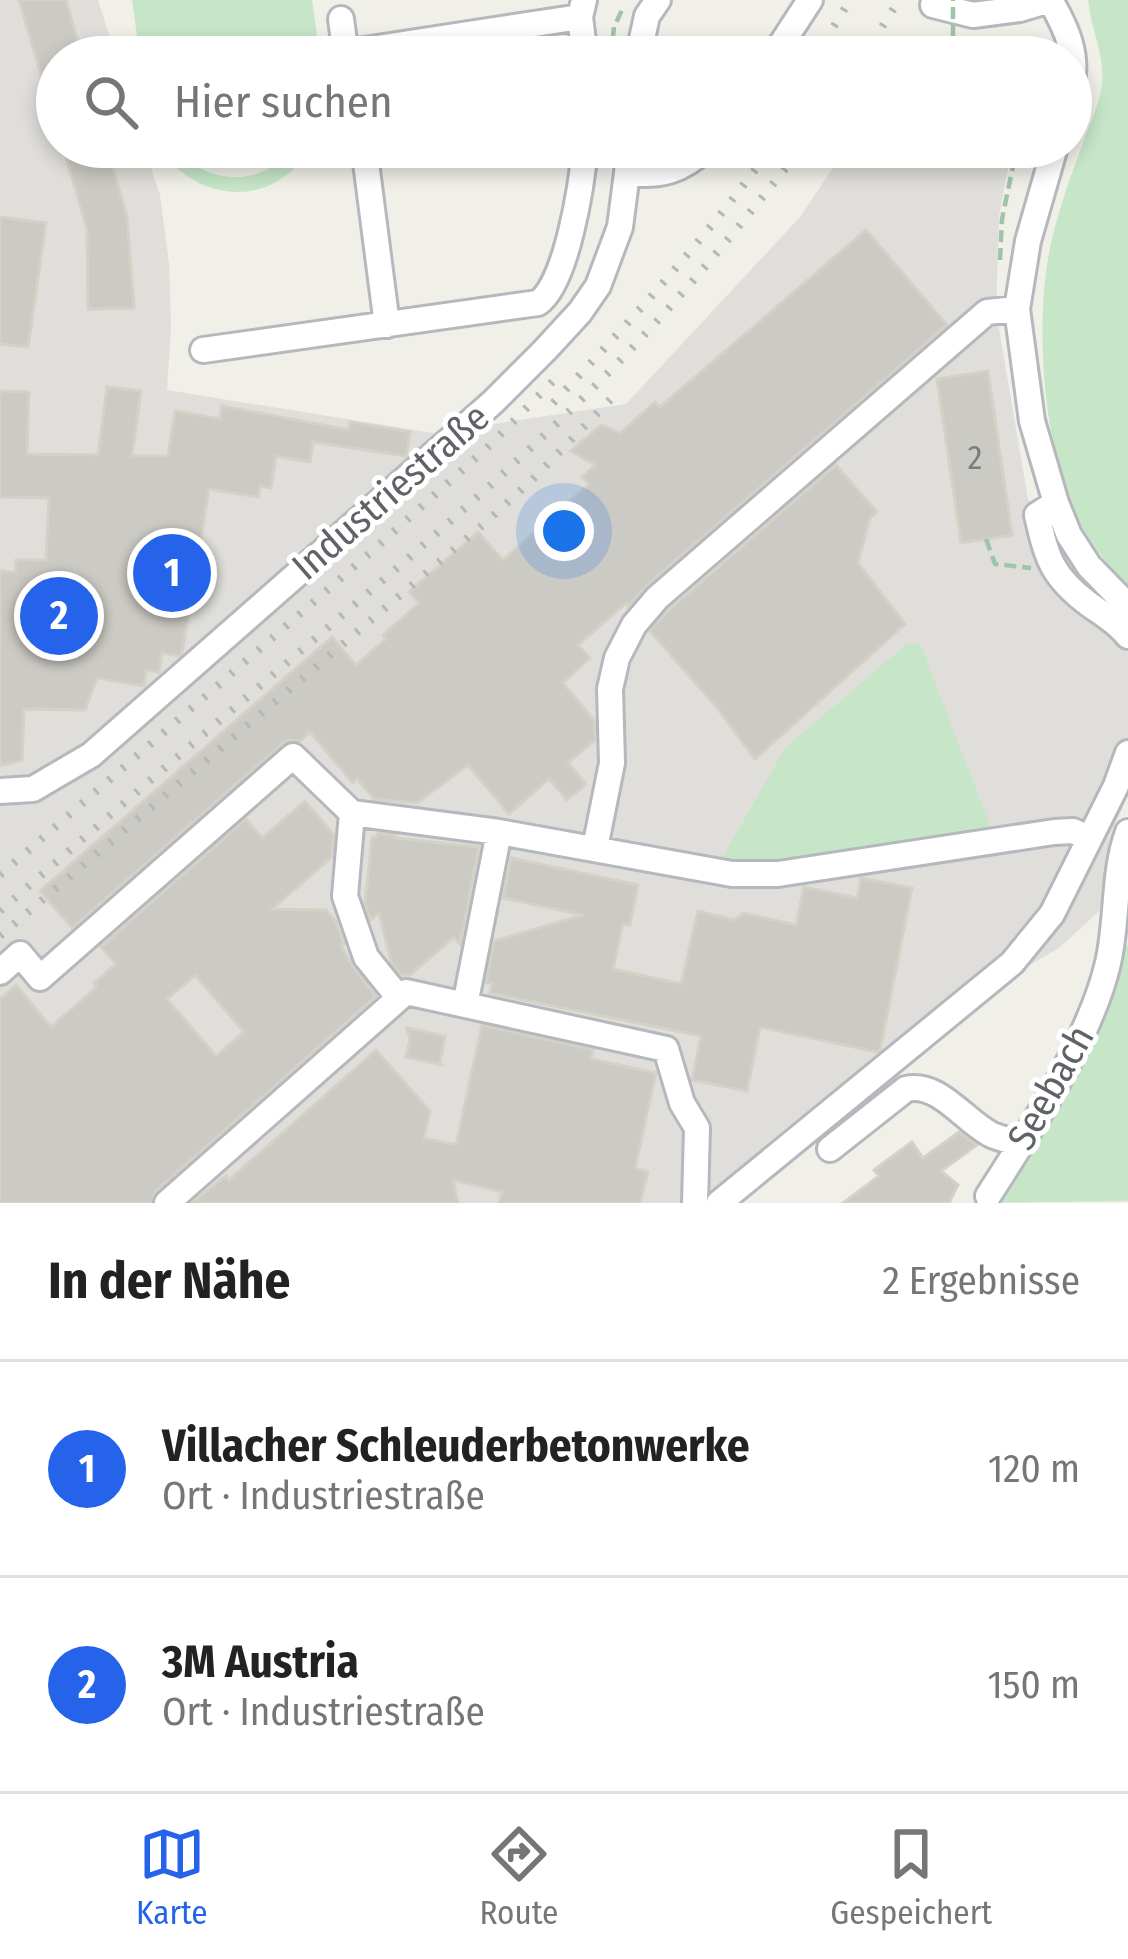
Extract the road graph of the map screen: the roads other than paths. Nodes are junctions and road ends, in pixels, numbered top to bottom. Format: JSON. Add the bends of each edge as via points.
{"nodes":[{"id":1,"x":658,"y":0,"type":"edge"},
{"id":2,"x":810,"y":0,"type":"edge"},
{"id":3,"x":1050,"y":0,"type":"edge"},
{"id":4,"x":943,"y":3,"type":"edge"},
{"id":5,"x":582,"y":8,"type":"edge"},
{"id":6,"x":341,"y":19,"type":"dead end"},
{"id":7,"x":343,"y":36,"type":"edge"},
{"id":8,"x":441,"y":36,"type":"edge"},
{"id":9,"x":643,"y":36,"type":"edge"},
{"id":10,"x":787,"y":36,"type":"edge"},
{"id":11,"x":1069,"y":36,"type":"edge"},
{"id":12,"x":367,"y":168,"type":"edge"},
{"id":13,"x":584,"y":168,"type":"edge"},
{"id":14,"x":627,"y":168,"type":"edge"},
{"id":15,"x":679,"y":168,"type":"edge"},
{"id":16,"x":1049,"y":168,"type":"edge"},
{"id":17,"x":627,"y":173,"type":"junction"},
{"id":18,"x":1017,"y":309,"type":"junction"},
{"id":19,"x":387,"y":325,"type":"junction"},
{"id":20,"x":203,"y":350,"type":"dead end"},
{"id":21,"x":1055,"y":503,"type":"junction"},
{"id":22,"x":1128,"y":606,"type":"edge"},
{"id":23,"x":1128,"y":636,"type":"edge"},
{"id":24,"x":1128,"y":753,"type":"edge"},
{"id":25,"x":0,"y":791,"type":"edge"},
{"id":26,"x":352,"y":813,"type":"junction"},
{"id":27,"x":499,"y":832,"type":"junction"},
{"id":28,"x":1128,"y":832,"type":"edge"},
{"id":29,"x":1089,"y":838,"type":"junction"},
{"id":30,"x":595,"y":848,"type":"junction"},
{"id":31,"x":0,"y":972,"type":"edge"},
{"id":32,"x":399,"y":998,"type":"junction"},
{"id":33,"x":465,"y":1005,"type":"junction"},
{"id":34,"x":1021,"y":1144,"type":"junction"},
{"id":35,"x":830,"y":1149,"type":"dead end"},
{"id":36,"x":988,"y":1196,"type":"dead end"},
{"id":37,"x":167,"y":1203,"type":"edge"},
{"id":38,"x":695,"y":1203,"type":"edge"},
{"id":39,"x":719,"y":1203,"type":"edge"}],
"edges":[{"from":1,"to":9,"type":"street"},
{"from":2,"to":10,"type":"street"},
{"from":3,"to":4,"type":"street","via":[[973,15]]},
{"from":3,"to":11,"type":"street"},
{"from":5,"to":8,"type":"street"},
{"from":6,"to":7,"type":"street"},
{"from":12,"to":19,"type":"street"},
{"from":13,"to":19,"type":"street","via":[[564,258],[546,298]]},
{"from":14,"to":17,"type":"street","name":"Industriestraße"},
{"from":15,"to":17,"type":"street"},
{"from":16,"to":18,"type":"street"},
{"from":17,"to":25,"type":"street","name":"Industriestraße","via":[[620,227],[598,286],[506,389],[91,754],[33,789]]},
{"from":18,"to":21,"type":"street","via":[[1032,422]]},
{"from":18,"to":30,"type":"street","via":[[987,311],[634,626],[610,689],[612,763]]},
{"from":19,"to":20,"type":"street"},
{"from":21,"to":22,"type":"street","via":[[1088,566]]},
{"from":21,"to":23,"type":"street","via":[[1037,515],[1045,553],[1071,590]]},
{"from":24,"to":29,"type":"street"},
{"from":26,"to":27,"type":"street"},
{"from":26,"to":31,"type":"street","via":[[293,756],[40,978],[20,954]]},
{"from":26,"to":32,"type":"street","via":[[346,896],[367,957]]},
{"from":27,"to":30,"type":"street"},
{"from":27,"to":33,"type":"street"},
{"from":28,"to":34,"type":"street","name":"Seebach","via":[[1102,981]]},
{"from":29,"to":30,"type":"street","via":[[1054,832],[754,876]]},
{"from":29,"to":39,"type":"street","via":[[1052,914],[1012,963]]},
{"from":32,"to":33,"type":"street","via":[[406,992]]},
{"from":32,"to":37,"type":"street"},
{"from":33,"to":38,"type":"street","via":[[666,1049],[697,1128]]},
{"from":34,"to":35,"type":"street","via":[[916,1086]]},
{"from":34,"to":36,"type":"street","name":"Seebach"}]}
